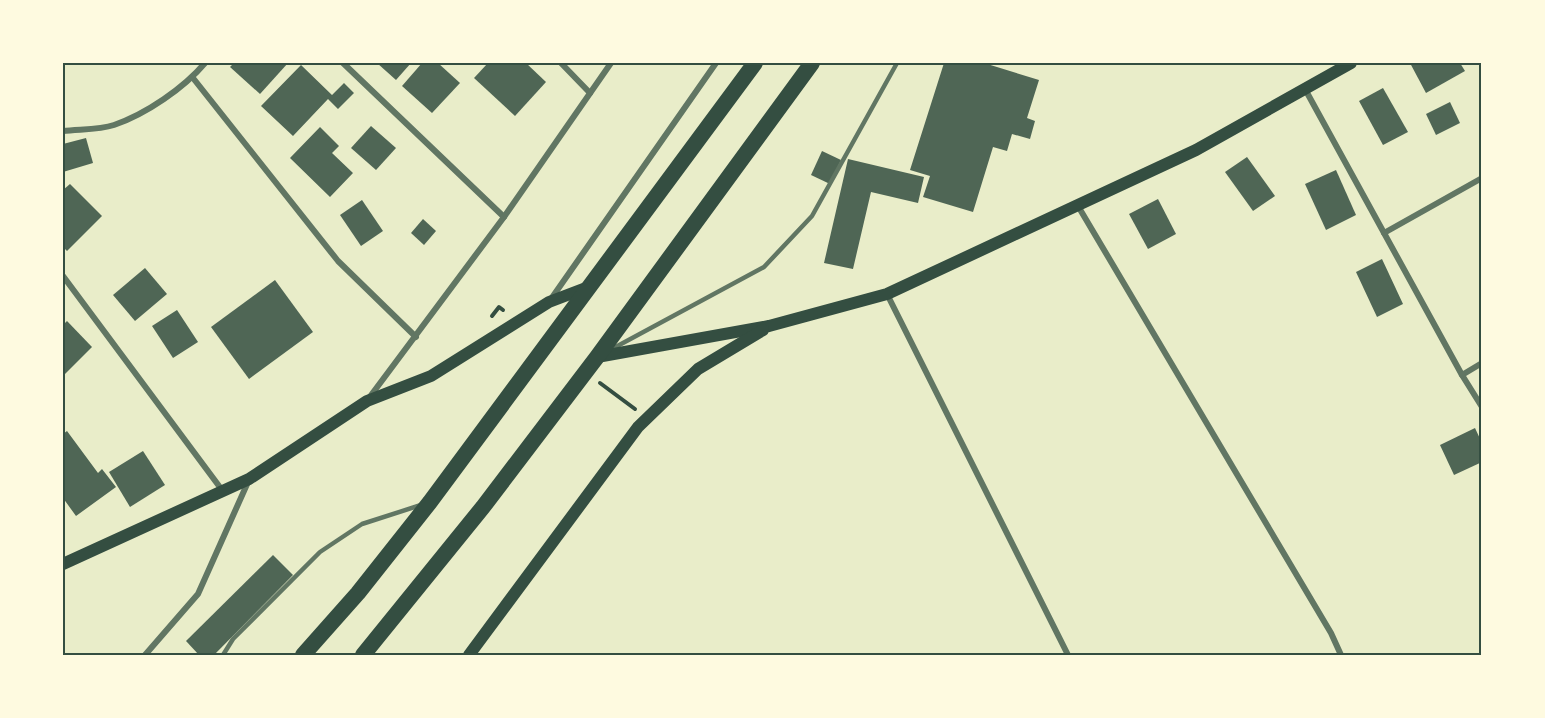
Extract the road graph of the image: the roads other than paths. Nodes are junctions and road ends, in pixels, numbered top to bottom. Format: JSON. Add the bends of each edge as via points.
{"nodes":[{"id":1,"x":205,"y":63,"type":"edge"},
{"id":2,"x":342,"y":63,"type":"edge"},
{"id":3,"x":561,"y":63,"type":"edge"},
{"id":4,"x":611,"y":63,"type":"edge"},
{"id":5,"x":716,"y":63,"type":"edge"},
{"id":6,"x":755,"y":63,"type":"edge"},
{"id":7,"x":812,"y":63,"type":"edge"},
{"id":8,"x":897,"y":63,"type":"edge"},
{"id":9,"x":1351,"y":63,"type":"edge"},
{"id":10,"x":193,"y":78,"type":"junction"},
{"id":11,"x":1305,"y":89,"type":"junction"},
{"id":12,"x":590,"y":93,"type":"junction"},
{"id":13,"x":63,"y":131,"type":"edge"},
{"id":14,"x":1482,"y":178,"type":"edge"},
{"id":15,"x":1078,"y":206,"type":"junction"},
{"id":16,"x":504,"y":217,"type":"junction"},
{"id":17,"x":1384,"y":233,"type":"junction"},
{"id":18,"x":63,"y":276,"type":"edge"},
{"id":19,"x":592,"y":285,"type":"junction"},
{"id":20,"x":887,"y":294,"type":"junction"},
{"id":21,"x":549,"y":302,"type":"junction"},
{"id":22,"x":769,"y":326,"type":"junction"},
{"id":23,"x":416,"y":337,"type":"junction"},
{"id":24,"x":597,"y":357,"type":"junction"},
{"id":25,"x":1482,"y":363,"type":"edge"},
{"id":26,"x":1462,"y":375,"type":"junction"},
{"id":27,"x":367,"y":401,"type":"junction"},
{"id":28,"x":1482,"y":407,"type":"edge"},
{"id":29,"x":249,"y":479,"type":"junction"},
{"id":30,"x":222,"y":490,"type":"junction"},
{"id":31,"x":430,"y":502,"type":"junction"},
{"id":32,"x":63,"y":564,"type":"edge"},
{"id":33,"x":145,"y":655,"type":"edge"},
{"id":34,"x":223,"y":655,"type":"edge"},
{"id":35,"x":303,"y":655,"type":"edge"},
{"id":36,"x":363,"y":655,"type":"edge"},
{"id":37,"x":469,"y":655,"type":"edge"},
{"id":38,"x":1068,"y":655,"type":"edge"},
{"id":39,"x":1341,"y":655,"type":"edge"}],
"edges":[{"from":1,"to":10,"type":"street"},
{"from":2,"to":16,"type":"street"},
{"from":3,"to":12,"type":"street"},
{"from":4,"to":12,"type":"street"},
{"from":5,"to":21,"type":"street"},
{"from":6,"to":19,"type":"highway"},
{"from":7,"to":24,"type":"highway"},
{"from":8,"to":24,"type":"lane","via":[[812,216],[764,267]]},
{"from":9,"to":11,"type":"main road"},
{"from":10,"to":13,"type":"street","via":[[145,110],[113,125]]},
{"from":10,"to":23,"type":"street","via":[[338,261]]},
{"from":11,"to":15,"type":"main road","via":[[1196,150]]},
{"from":11,"to":17,"type":"street"},
{"from":12,"to":16,"type":"street"},
{"from":14,"to":17,"type":"street"},
{"from":15,"to":20,"type":"main road"},
{"from":15,"to":39,"type":"street"},
{"from":16,"to":23,"type":"street"},
{"from":17,"to":26,"type":"street"},
{"from":18,"to":30,"type":"street"},
{"from":19,"to":21,"type":"main road"},
{"from":19,"to":31,"type":"highway"},
{"from":20,"to":22,"type":"main road"},
{"from":20,"to":38,"type":"street"},
{"from":21,"to":27,"type":"main road","via":[[431,376]]},
{"from":22,"to":24,"type":"main road"},
{"from":22,"to":37,"type":"main road","via":[[698,369],[638,428]]},
{"from":23,"to":27,"type":"street"},
{"from":24,"to":36,"type":"highway"},
{"from":25,"to":26,"type":"street"},
{"from":26,"to":28,"type":"street"},
{"from":27,"to":29,"type":"main road"},
{"from":29,"to":30,"type":"main road"},
{"from":29,"to":33,"type":"street","via":[[198,594]]},
{"from":30,"to":32,"type":"main road"},
{"from":31,"to":34,"type":"lane","via":[[362,524],[321,552],[233,639]]},
{"from":31,"to":35,"type":"highway"}]}
